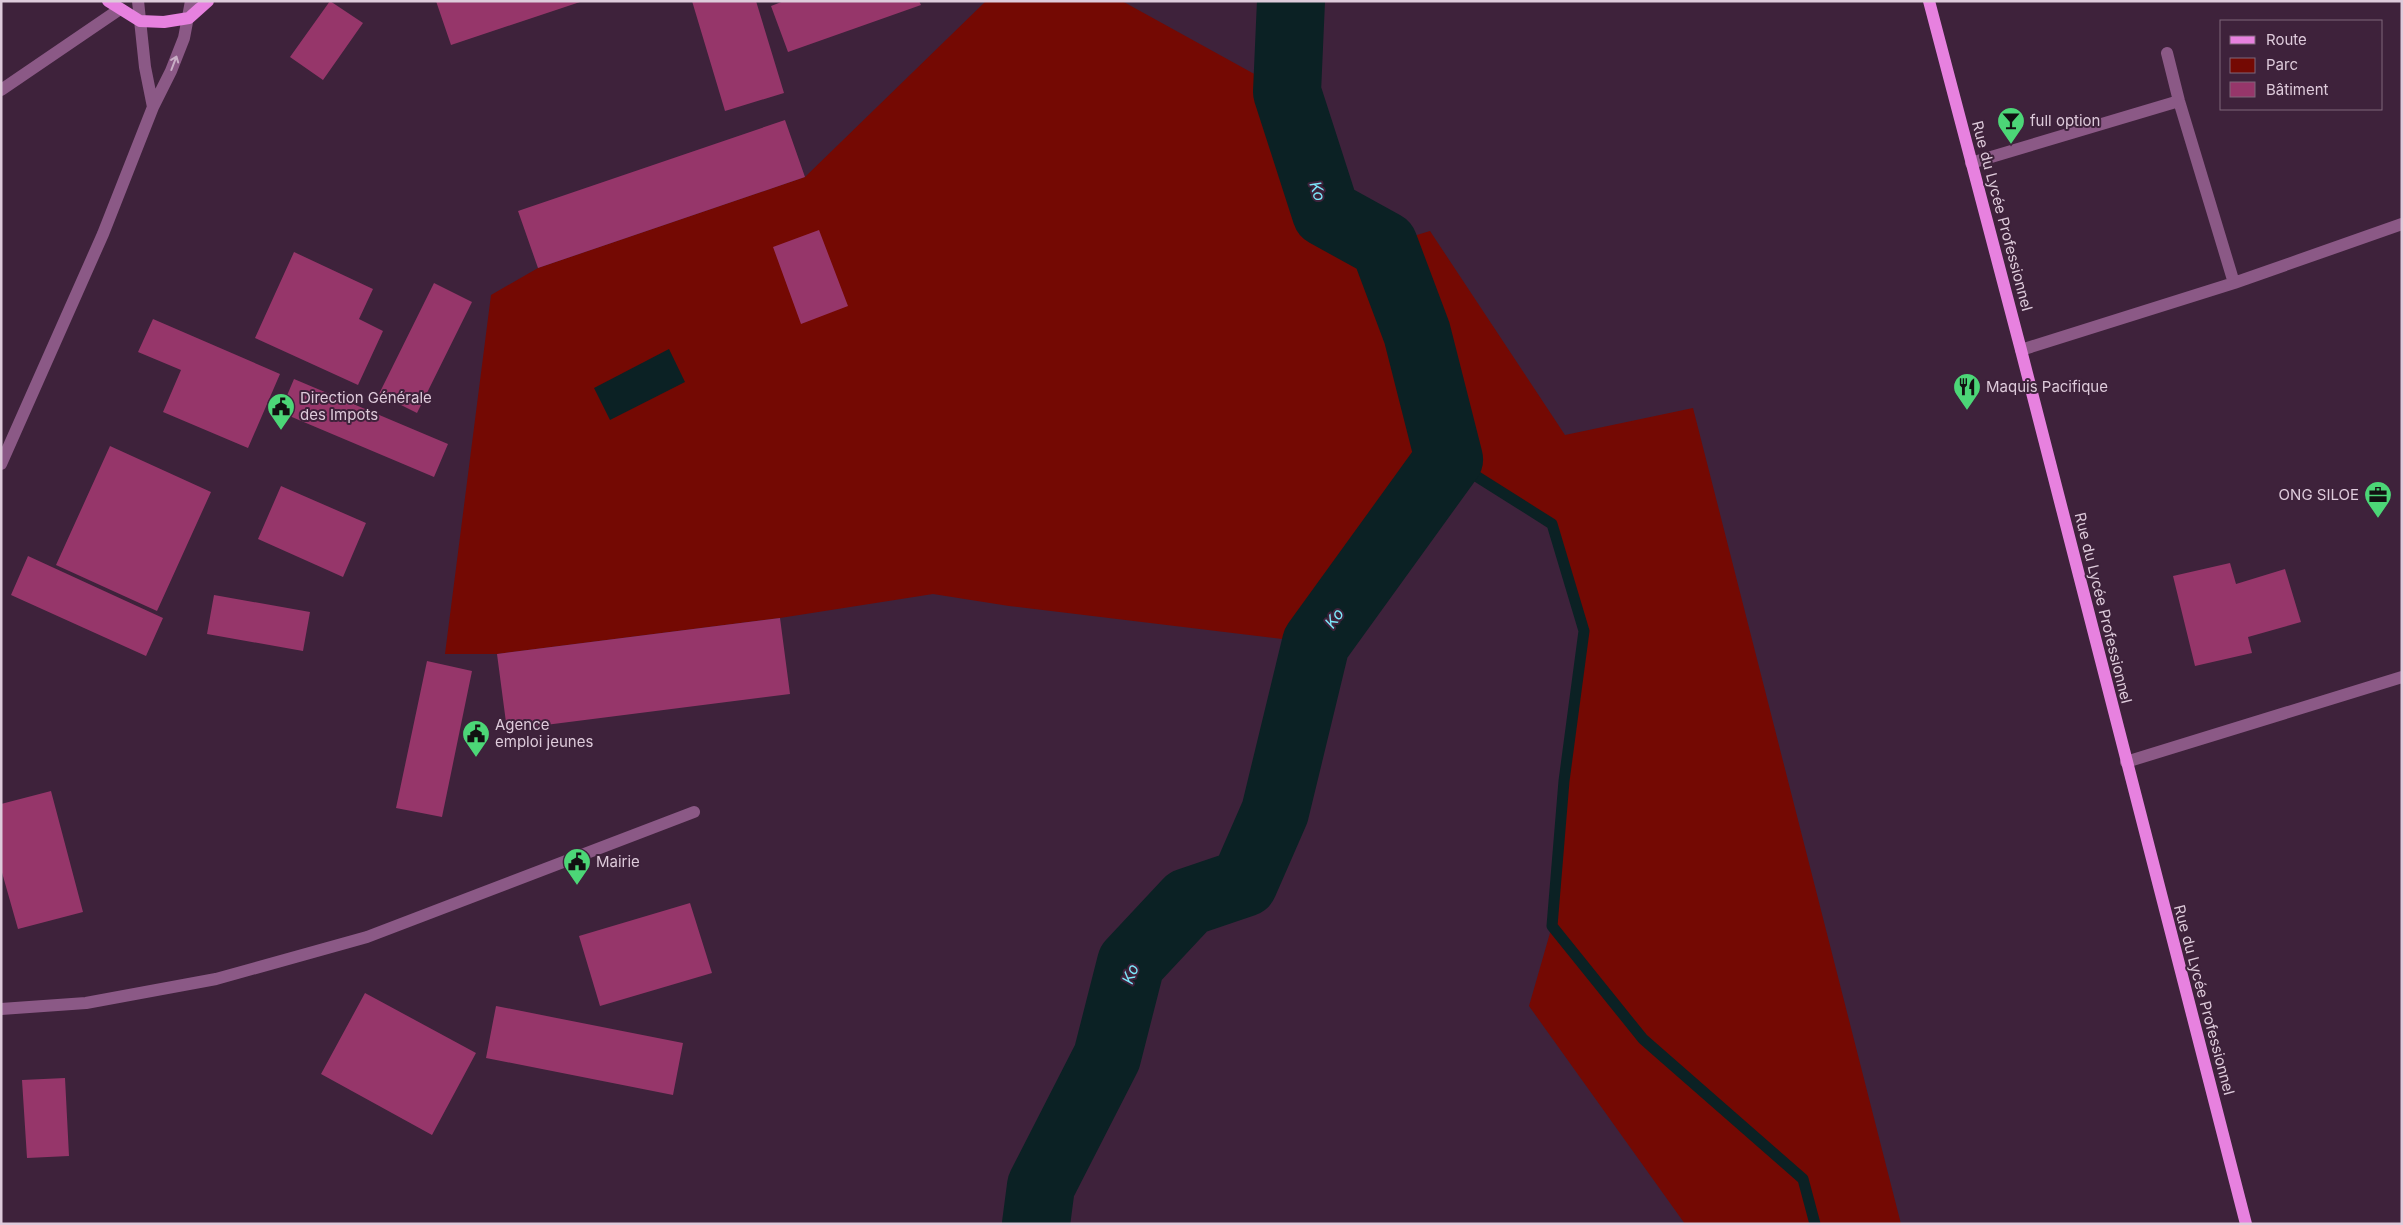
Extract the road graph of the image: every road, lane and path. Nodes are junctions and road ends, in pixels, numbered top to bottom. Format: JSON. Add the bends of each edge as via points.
{"nodes":[{"id":1,"x":108,"y":1,"type":"edge"},
{"id":2,"x":138,"y":1,"type":"edge"},
{"id":3,"x":191,"y":1,"type":"edge"},
{"id":4,"x":208,"y":1,"type":"edge"},
{"id":5,"x":1929,"y":1,"type":"edge"},
{"id":6,"x":120,"y":9,"type":"junction"},
{"id":7,"x":189,"y":18,"type":"junction"},
{"id":8,"x":140,"y":21,"type":"junction"},
{"id":9,"x":2167,"y":53,"type":"dead end"},
{"id":10,"x":1,"y":90,"type":"edge"},
{"id":11,"x":2179,"y":101,"type":"junction"},
{"id":12,"x":153,"y":107,"type":"junction"},
{"id":13,"x":1971,"y":162,"type":"junction"},
{"id":14,"x":2402,"y":224,"type":"edge"},
{"id":15,"x":2234,"y":283,"type":"junction"},
{"id":16,"x":2022,"y":350,"type":"junction"},
{"id":17,"x":1,"y":464,"type":"edge"},
{"id":18,"x":2402,"y":677,"type":"edge"},
{"id":19,"x":2126,"y":762,"type":"junction"},
{"id":20,"x":694,"y":812,"type":"dead end"},
{"id":21,"x":1,"y":1009,"type":"edge"},
{"id":22,"x":2246,"y":1224,"type":"edge"}],
"edges":[{"from":1,"to":6,"type":"main road"},
{"from":2,"to":8,"type":"street"},
{"from":3,"to":7,"type":"street"},
{"from":4,"to":7,"type":"main road"},
{"from":5,"to":13,"type":"main road","name":"Rue du Lycée Professionnel"},
{"from":6,"to":8,"type":"main road"},
{"from":6,"to":10,"type":"street"},
{"from":7,"to":8,"type":"main road"},
{"from":12,"to":7,"type":"street","one_way":true,"via":[[171,71]]},
{"from":8,"to":12,"type":"street"},
{"from":9,"to":11,"type":"street"},
{"from":11,"to":13,"type":"street"},
{"from":11,"to":15,"type":"street"},
{"from":12,"to":17,"type":"street","via":[[103,234]]},
{"from":13,"to":16,"type":"main road","name":"Rue du Lycée Professionnel"},
{"from":14,"to":15,"type":"street"},
{"from":15,"to":16,"type":"street"},
{"from":16,"to":19,"type":"main road","name":"Rue du Lycée Professionnel"},
{"from":18,"to":19,"type":"street"},
{"from":19,"to":22,"type":"main road","name":"Rue du Lycée Professionnel"},
{"from":20,"to":21,"type":"street","via":[[367,936],[330,947],[207,981],[86,1003]]}]}
